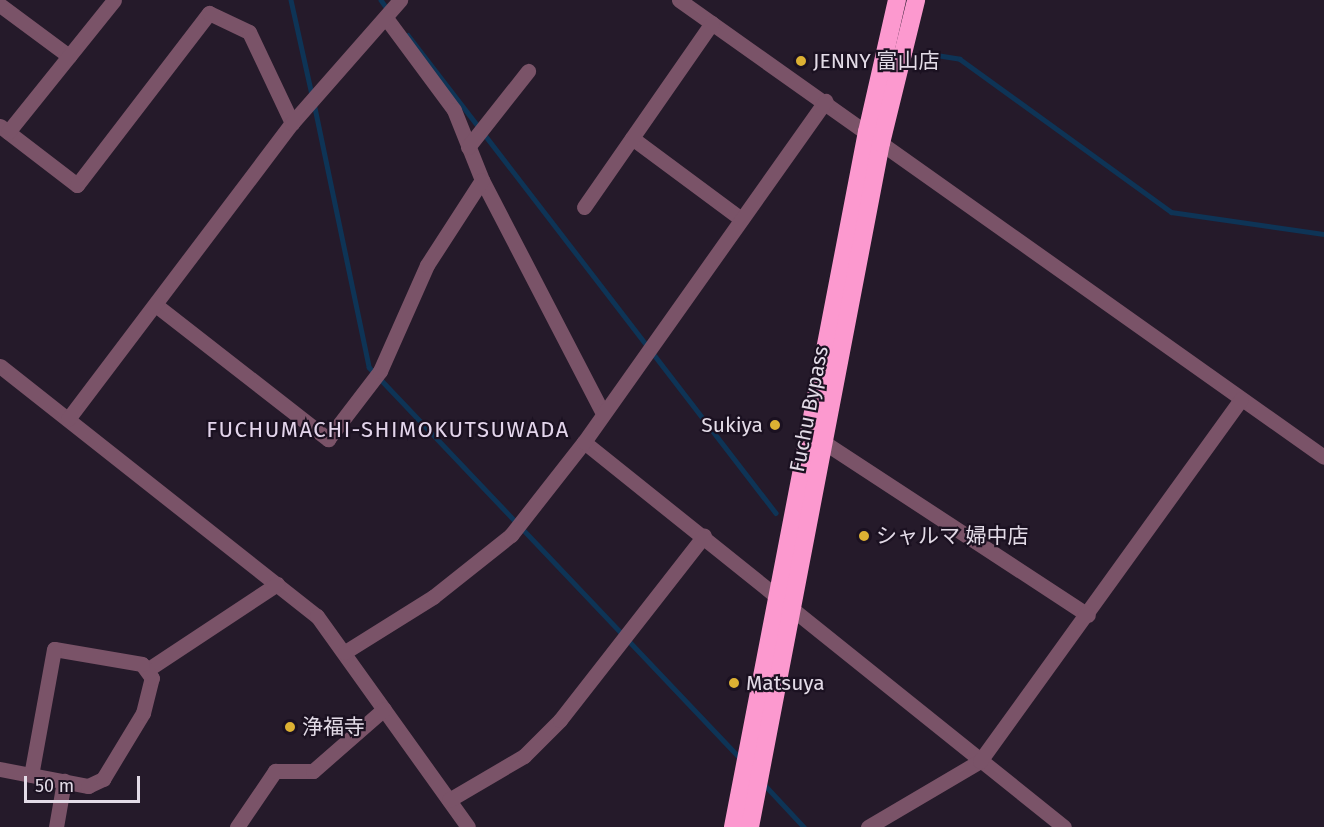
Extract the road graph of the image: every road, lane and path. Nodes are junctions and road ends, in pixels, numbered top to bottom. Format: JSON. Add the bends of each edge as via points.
{"nodes":[{"id":1,"x":114,"y":0,"type":"edge"},
{"id":2,"x":400,"y":0,"type":"edge"},
{"id":3,"x":679,"y":0,"type":"edge"},
{"id":4,"x":897,"y":0,"type":"edge"},
{"id":5,"x":916,"y":0,"type":"edge"},
{"id":6,"x":0,"y":5,"type":"edge"},
{"id":7,"x":386,"y":18,"type":"junction"},
{"id":8,"x":712,"y":23,"type":"junction"},
{"id":9,"x":69,"y":56,"type":"junction"},
{"id":10,"x":528,"y":71,"type":"dead end"},
{"id":11,"x":825,"y":101,"type":"junction"},
{"id":12,"x":292,"y":123,"type":"junction"},
{"id":13,"x":4,"y":129,"type":"edge"},
{"id":14,"x":874,"y":137,"type":"junction"},
{"id":15,"x":632,"y":138,"type":"junction"},
{"id":16,"x":468,"y":147,"type":"junction"},
{"id":17,"x":482,"y":180,"type":"junction"},
{"id":18,"x":584,"y":207,"type":"dead end"},
{"id":19,"x":741,"y":219,"type":"junction"},
{"id":20,"x":157,"y":306,"type":"junction"},
{"id":21,"x":0,"y":366,"type":"edge"},
{"id":22,"x":1241,"y":399,"type":"junction"},
{"id":23,"x":603,"y":413,"type":"junction"},
{"id":24,"x":68,"y":419,"type":"junction"},
{"id":25,"x":584,"y":442,"type":"junction"},
{"id":26,"x":825,"y":443,"type":"junction"},
{"id":27,"x":1324,"y":457,"type":"edge"},
{"id":28,"x":704,"y":536,"type":"junction"},
{"id":29,"x":277,"y":584,"type":"junction"},
{"id":30,"x":786,"y":599,"type":"junction"},
{"id":31,"x":1088,"y":615,"type":"junction"},
{"id":32,"x":345,"y":652,"type":"junction"},
{"id":33,"x":147,"y":670,"type":"junction"},
{"id":34,"x":384,"y":709,"type":"junction"},
{"id":35,"x":980,"y":761,"type":"junction"},
{"id":36,"x":0,"y":769,"type":"edge"},
{"id":37,"x":31,"y":775,"type":"junction"},
{"id":38,"x":64,"y":781,"type":"junction"},
{"id":39,"x":449,"y":800,"type":"junction"},
{"id":40,"x":56,"y":827,"type":"edge"},
{"id":41,"x":237,"y":827,"type":"edge"},
{"id":42,"x":468,"y":827,"type":"edge"},
{"id":43,"x":733,"y":827,"type":"edge"},
{"id":44,"x":750,"y":827,"type":"edge"},
{"id":45,"x":868,"y":827,"type":"edge"},
{"id":46,"x":1064,"y":827,"type":"edge"}],
"edges":[{"from":1,"to":9,"type":"street"},
{"from":2,"to":7,"type":"street"},
{"from":3,"to":8,"type":"street"},
{"from":4,"to":14,"type":"highway","name":"Fuchu Bypass"},
{"from":5,"to":14,"type":"highway","name":"Fuchu Bypass"},
{"from":6,"to":9,"type":"street"},
{"from":7,"to":12,"type":"street"},
{"from":7,"to":16,"type":"street","via":[[454,110]]},
{"from":8,"to":11,"type":"street"},
{"from":8,"to":15,"type":"street"},
{"from":9,"to":13,"type":"street"},
{"from":10,"to":16,"type":"street"},
{"from":11,"to":14,"type":"street"},
{"from":11,"to":19,"type":"street"},
{"from":12,"to":13,"type":"street","via":[[249,32],[209,13],[77,185]]},
{"from":12,"to":20,"type":"street"},
{"from":14,"to":22,"type":"street"},
{"from":14,"to":26,"type":"highway","name":"Fuchu Bypass"},
{"from":14,"to":30,"type":"highway","name":"Fuchu Bypass"},
{"from":15,"to":18,"type":"street"},
{"from":15,"to":19,"type":"street"},
{"from":16,"to":17,"type":"street"},
{"from":17,"to":20,"type":"street","via":[[427,265],[380,371],[328,439]]},
{"from":17,"to":23,"type":"street"},
{"from":19,"to":23,"type":"street"},
{"from":20,"to":24,"type":"street"},
{"from":21,"to":24,"type":"street"},
{"from":22,"to":27,"type":"street"},
{"from":22,"to":31,"type":"street"},
{"from":23,"to":25,"type":"street"},
{"from":24,"to":29,"type":"street"},
{"from":25,"to":28,"type":"street"},
{"from":25,"to":32,"type":"street","via":[[511,535],[433,597]]},
{"from":26,"to":30,"type":"highway","name":"Fuchu Bypass"},
{"from":26,"to":31,"type":"street"},
{"from":28,"to":30,"type":"street"},
{"from":28,"to":39,"type":"street","via":[[560,720],[524,756]]},
{"from":29,"to":32,"type":"street","via":[[318,616]]},
{"from":29,"to":33,"type":"street"},
{"from":30,"to":35,"type":"street"},
{"from":30,"to":43,"type":"highway","name":"Fuchu Bypass"},
{"from":30,"to":44,"type":"highway","name":"Fuchu Bypass"},
{"from":31,"to":35,"type":"street"},
{"from":32,"to":34,"type":"street"},
{"from":33,"to":37,"type":"street","via":[[142,664],[54,649]]},
{"from":33,"to":38,"type":"street","via":[[152,678],[143,713],[103,779],[88,786]]},
{"from":34,"to":39,"type":"street"},
{"from":34,"to":41,"type":"street","via":[[313,771],[275,771]]},
{"from":35,"to":45,"type":"street"},
{"from":35,"to":46,"type":"street"},
{"from":36,"to":37,"type":"street"},
{"from":37,"to":38,"type":"street"},
{"from":38,"to":40,"type":"street"},
{"from":39,"to":42,"type":"street"}]}
